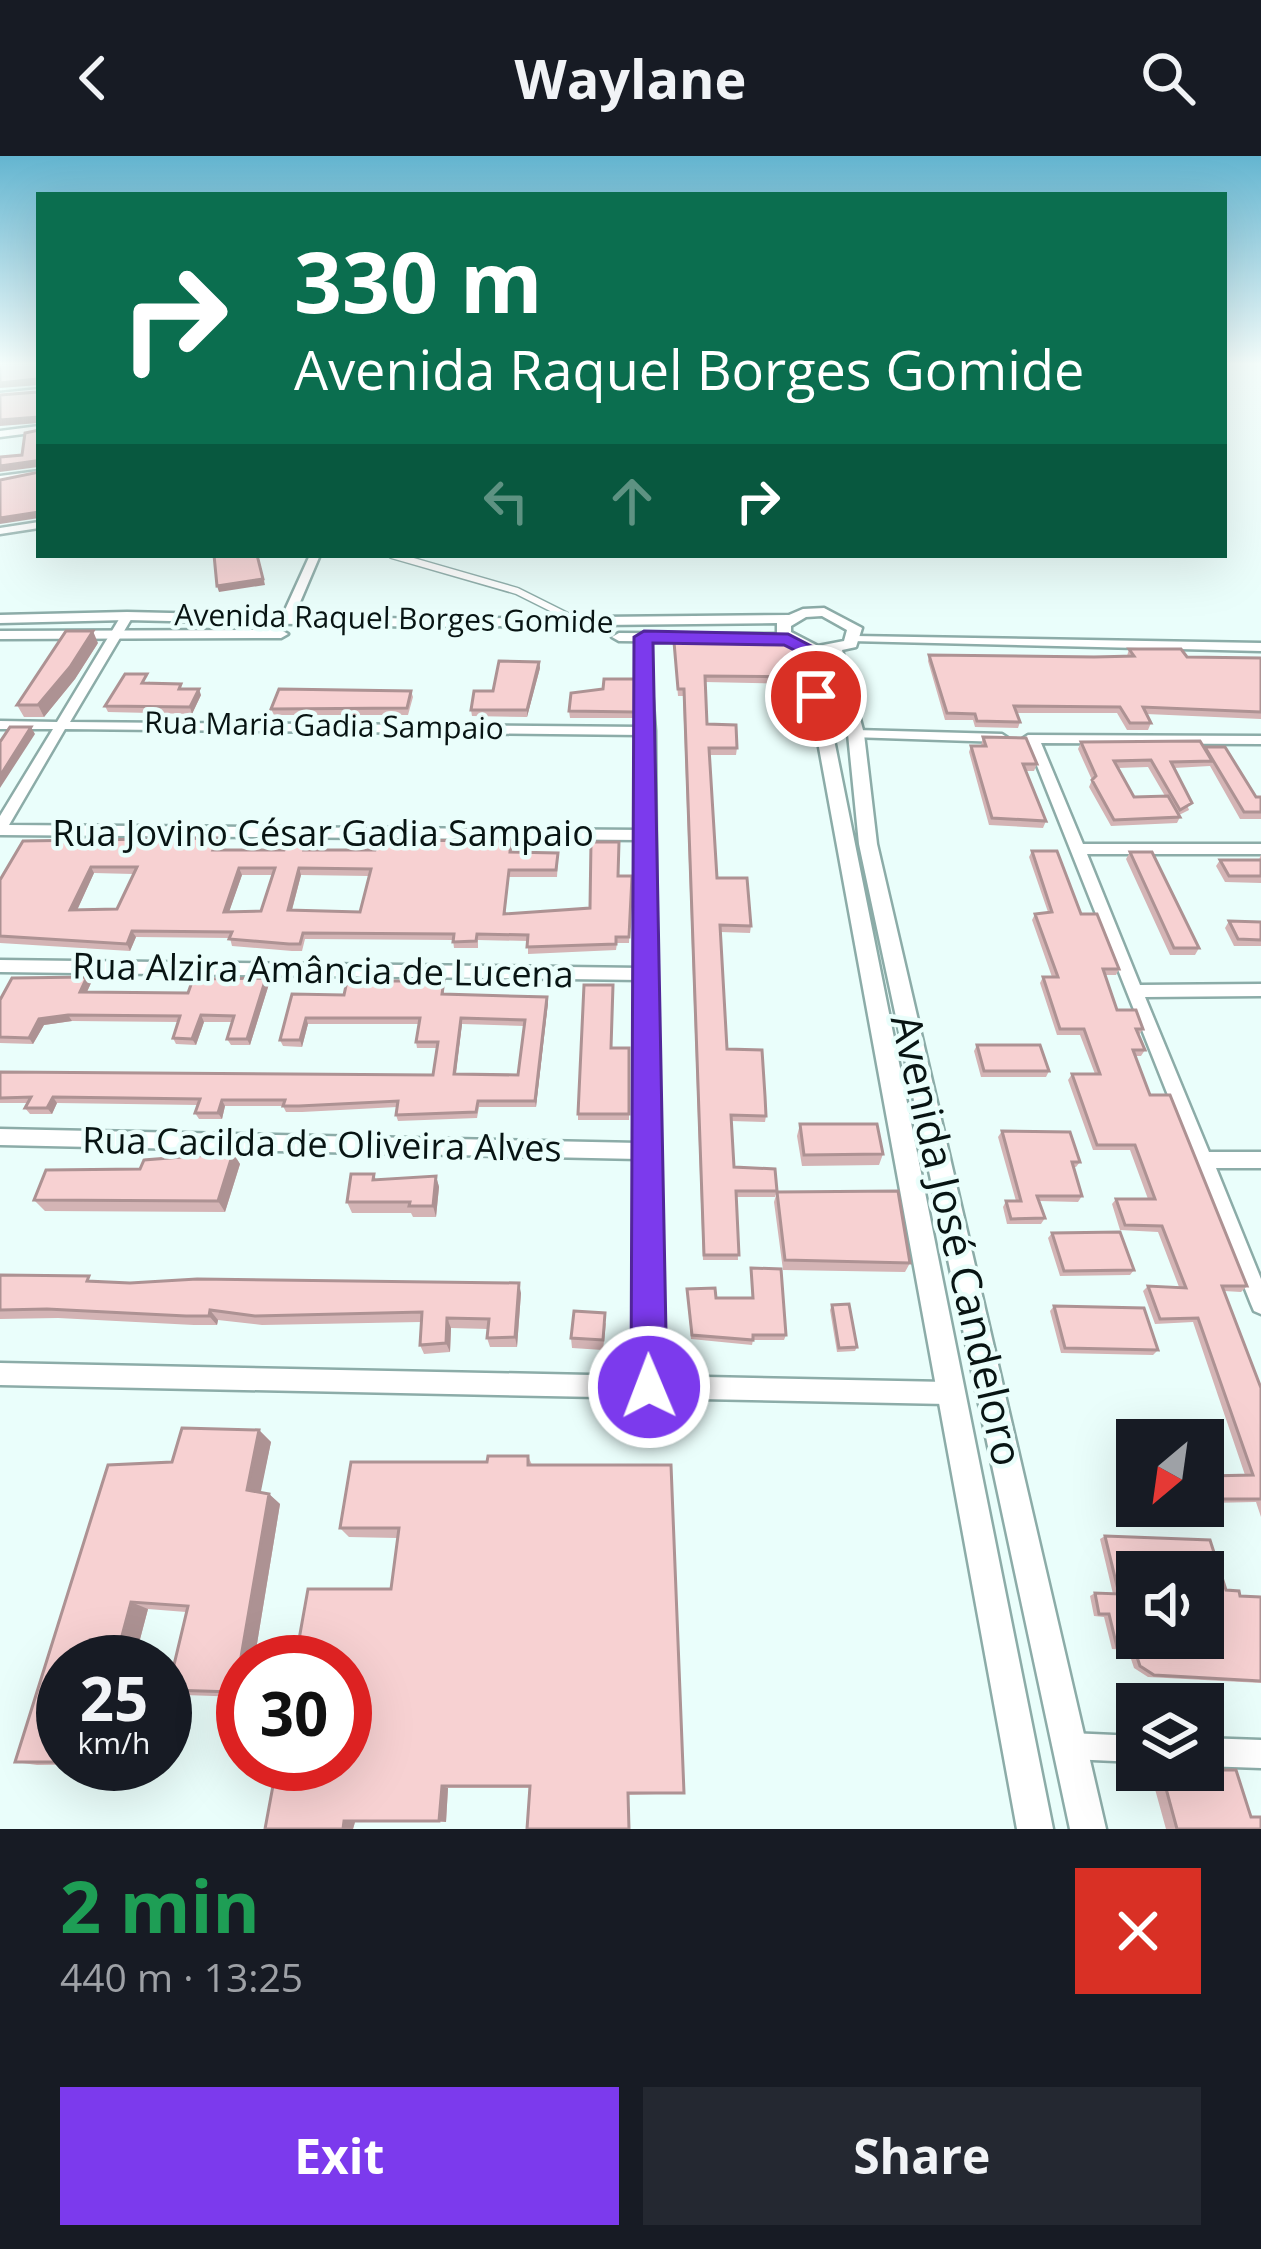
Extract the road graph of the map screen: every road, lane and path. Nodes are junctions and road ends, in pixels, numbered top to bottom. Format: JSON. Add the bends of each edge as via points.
{"nodes":[{"id":1,"x":36,"y":474,"type":"edge"},
{"id":2,"x":0,"y":479,"type":"edge"},
{"id":3,"x":36,"y":525,"type":"edge"},
{"id":4,"x":0,"y":531,"type":"edge"},
{"id":5,"x":314,"y":558,"type":"edge"},
{"id":6,"x":402,"y":558,"type":"edge"},
{"id":7,"x":127,"y":616,"type":"junction"},
{"id":8,"x":0,"y":619,"type":"edge"},
{"id":9,"x":788,"y":619,"type":"junction"},
{"id":10,"x":286,"y":621,"type":"junction"},
{"id":11,"x":581,"y":622,"type":"junction"},
{"id":12,"x":116,"y":633,"type":"junction"},
{"id":13,"x":0,"y":635,"type":"edge"},
{"id":14,"x":644,"y":637,"type":"junction"},
{"id":15,"x":821,"y":645,"type":"junction"},
{"id":16,"x":1261,"y":647,"type":"edge"},
{"id":17,"x":63,"y":722,"type":"junction"},
{"id":18,"x":0,"y":725,"type":"edge"},
{"id":19,"x":649,"y":731,"type":"junction"},
{"id":20,"x":856,"y":734,"type":"junction"},
{"id":21,"x":1033,"y":739,"type":"junction"},
{"id":22,"x":1261,"y":740,"type":"edge"},
{"id":23,"x":0,"y":829,"type":"edge"},
{"id":24,"x":646,"y":835,"type":"junction"},
{"id":25,"x":1078,"y":849,"type":"junction"},
{"id":26,"x":1261,"y":849,"type":"edge"},
{"id":27,"x":0,"y":966,"type":"edge"},
{"id":28,"x":646,"y":974,"type":"junction"},
{"id":29,"x":1261,"y":989,"type":"edge"},
{"id":30,"x":1135,"y":991,"type":"junction"},
{"id":31,"x":0,"y":1137,"type":"edge"},
{"id":32,"x":645,"y":1151,"type":"junction"},
{"id":33,"x":1201,"y":1160,"type":"junction"},
{"id":34,"x":1261,"y":1160,"type":"edge"},
{"id":35,"x":914,"y":1213,"type":"junction"},
{"id":36,"x":951,"y":1214,"type":"junction"},
{"id":37,"x":1261,"y":1304,"type":"edge"},
{"id":38,"x":0,"y":1374,"type":"edge"},
{"id":39,"x":649,"y":1387,"type":"junction"},
{"id":40,"x":947,"y":1393,"type":"junction"},
{"id":41,"x":1070,"y":1746,"type":"junction"},
{"id":42,"x":1116,"y":1748,"type":"edge"},
{"id":43,"x":1224,"y":1753,"type":"edge"},
{"id":44,"x":1261,"y":1754,"type":"edge"},
{"id":45,"x":1035,"y":1829,"type":"edge"},
{"id":46,"x":1088,"y":1829,"type":"edge"}],
"edges":[{"from":1,"to":2,"type":"street"},
{"from":3,"to":4,"type":"street"},
{"from":5,"to":10,"type":"street"},
{"from":6,"to":11,"type":"lane","via":[[518,591]]},
{"from":7,"to":8,"type":"street","name":"Avenida Raquel Borges Gomide"},
{"from":7,"to":10,"type":"street","name":"Avenida Raquel Borges Gomide"},
{"from":7,"to":12,"type":"street"},
{"from":9,"to":11,"type":"street","name":"Avenida Raquel Borges Gomide"},
{"from":9,"to":15,"type":"street","via":[[782,629]]},
{"from":9,"to":15,"type":"street","name":"Avenida Raquel Borges Gomide","via":[[803,613],[850,622]]},
{"from":10,"to":11,"type":"street","name":"Avenida Raquel Borges Gomide"},
{"from":12,"to":13,"type":"street","name":"Avenida Raquel Borges Gomide"},
{"from":12,"to":14,"type":"street","name":"Avenida Raquel Borges Gomide"},
{"from":12,"to":17,"type":"street"},
{"from":14,"to":15,"type":"street","name":"Avenida Raquel Borges Gomide"},
{"from":14,"to":19,"type":"street"},
{"from":15,"to":16,"type":"street"},
{"from":15,"to":20,"type":"street","name":"Avenida José Candeloro"},
{"from":15,"to":35,"type":"street","name":"Avenida José Candeloro"},
{"from":17,"to":18,"type":"street","name":"Rua Maria Gadia Sampaio"},
{"from":17,"to":19,"type":"street","name":"Rua Maria Gadia Sampaio"},
{"from":17,"to":23,"type":"street"},
{"from":19,"to":24,"type":"street"},
{"from":20,"to":21,"type":"street"},
{"from":20,"to":36,"type":"street","name":"Avenida José Candeloro","via":[[868,844]]},
{"from":21,"to":22,"type":"street"},
{"from":21,"to":25,"type":"street"},
{"from":23,"to":24,"type":"street","name":"Rua Jovino César Gadia Sampaio"},
{"from":24,"to":28,"type":"street"},
{"from":25,"to":26,"type":"street"},
{"from":25,"to":30,"type":"street"},
{"from":27,"to":28,"type":"street","name":"Rua Alzira Amância de Lucena"},
{"from":28,"to":32,"type":"street"},
{"from":29,"to":30,"type":"street"},
{"from":30,"to":33,"type":"street"},
{"from":31,"to":32,"type":"street","name":"Rua Cacilda de Oliveira Alves"},
{"from":32,"to":39,"type":"street"},
{"from":33,"to":34,"type":"street"},
{"from":33,"to":37,"type":"street"},
{"from":35,"to":36,"type":"street"},
{"from":35,"to":40,"type":"street","name":"Avenida José Candeloro"},
{"from":36,"to":41,"type":"street","name":"Avenida José Candeloro"},
{"from":38,"to":39,"type":"street"},
{"from":39,"to":40,"type":"street"},
{"from":40,"to":45,"type":"street","name":"Avenida José Candeloro"},
{"from":41,"to":42,"type":"street"},
{"from":41,"to":46,"type":"street","name":"Avenida José Candeloro"},
{"from":43,"to":44,"type":"street"}]}
